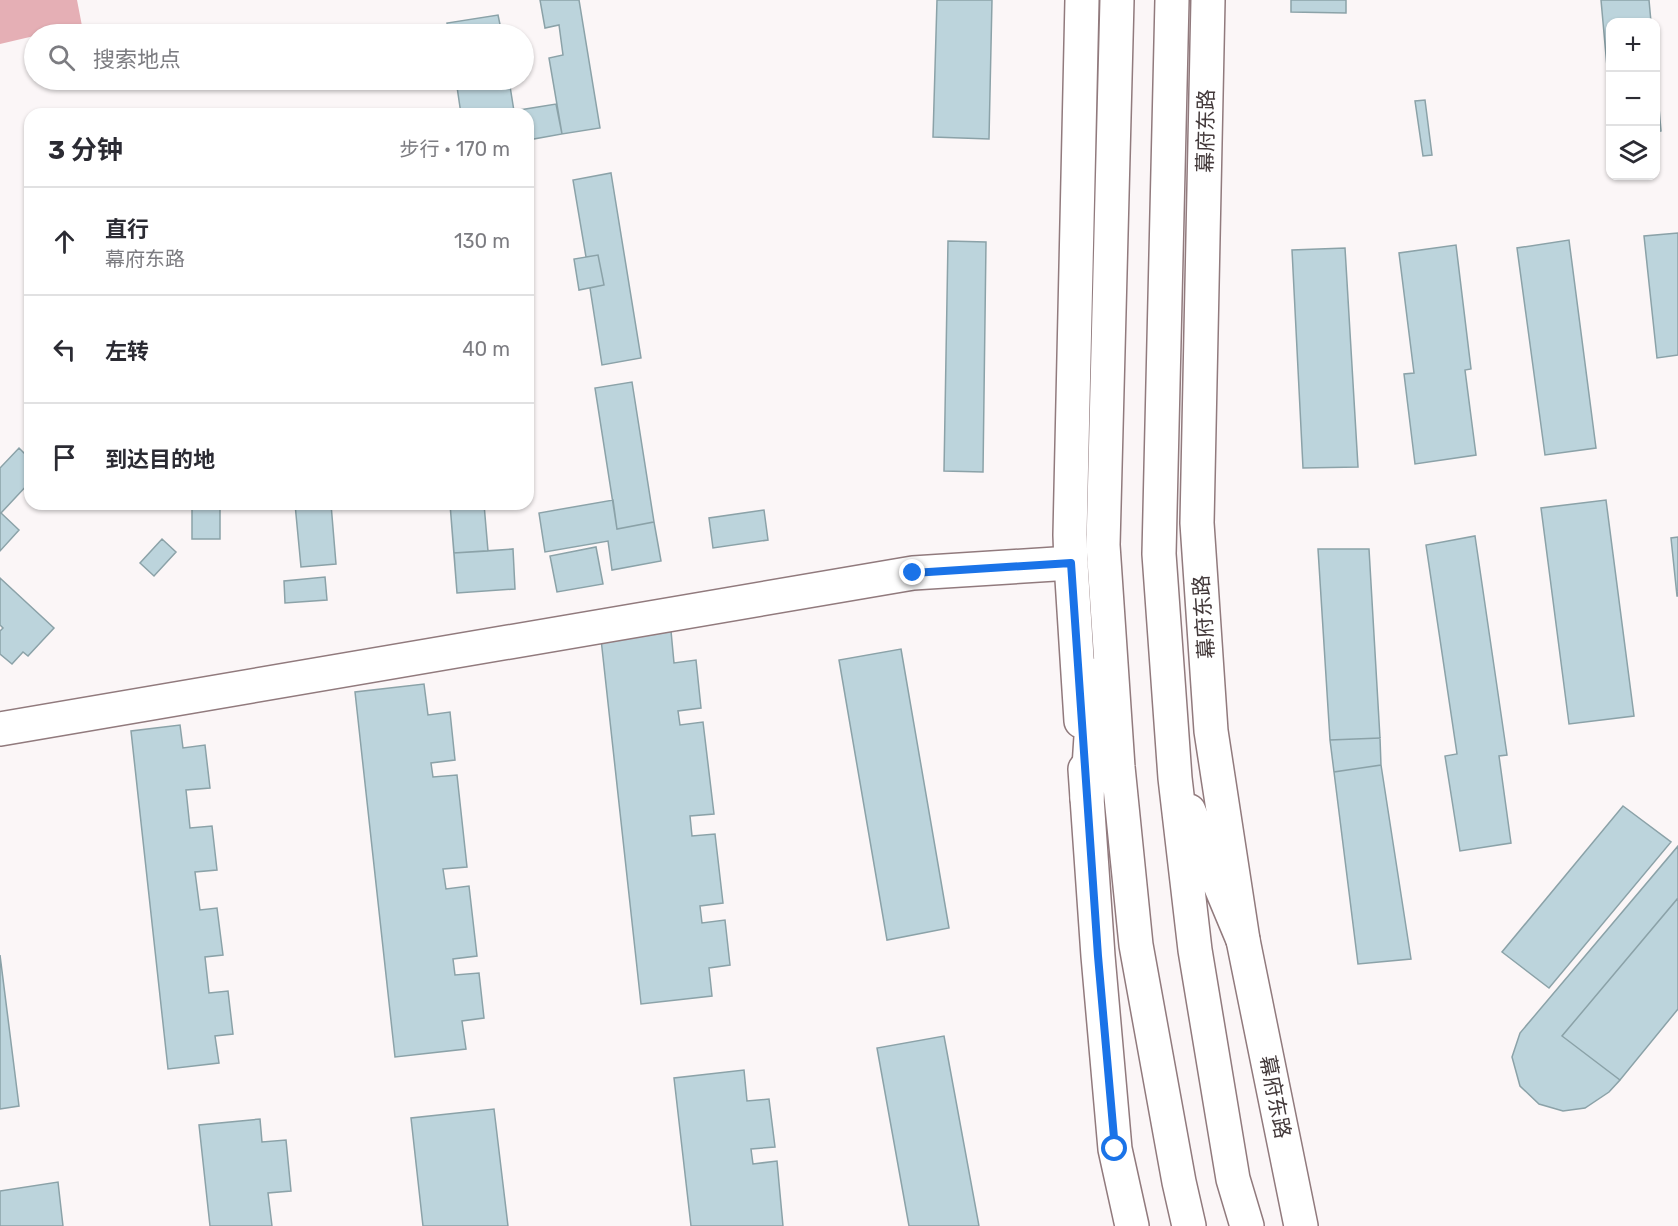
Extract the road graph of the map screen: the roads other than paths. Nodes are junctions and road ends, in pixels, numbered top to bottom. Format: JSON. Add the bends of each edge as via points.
{"nodes":[{"id":1,"x":1082,"y":0,"type":"edge"},
{"id":2,"x":1117,"y":0,"type":"edge"},
{"id":3,"x":1172,"y":0,"type":"edge"},
{"id":4,"x":1208,"y":0,"type":"edge"},
{"id":5,"x":1103,"y":545,"type":"junction"},
{"id":6,"x":1071,"y":563,"type":"junction"},
{"id":7,"x":0,"y":729,"type":"edge"},
{"id":8,"x":1175,"y":778,"type":"junction"},
{"id":9,"x":1087,"y":798,"type":"junction"},
{"id":10,"x":1243,"y":940,"type":"junction"},
{"id":11,"x":1132,"y":1226,"type":"edge"},
{"id":12,"x":1189,"y":1226,"type":"edge"},
{"id":13,"x":1247,"y":1226,"type":"edge"},
{"id":14,"x":1301,"y":1226,"type":"edge"}],
"edges":[{"from":1,"to":6,"type":"main road"},
{"from":2,"to":5,"type":"main road"},
{"from":3,"to":8,"type":"main road","name":"幕府东路","via":[[1159,554]]},
{"from":4,"to":10,"type":"main road","name":"幕府东路","via":[[1197,523],[1211,731]]},
{"from":5,"to":9,"type":"main road"},
{"from":5,"to":12,"type":"main road","via":[[1118,767],[1136,945]]},
{"from":6,"to":7,"type":"main road","via":[[913,573]]},
{"from":6,"to":9,"type":"main road"},
{"from":8,"to":10,"type":"main road"},
{"from":8,"to":13,"type":"main road","name":"幕府东路","via":[[1197,962],[1233,1179]]},
{"from":9,"to":11,"type":"main road","via":[[1115,1149]]},
{"from":10,"to":14,"type":"main road","name":"幕府东路"}]}
